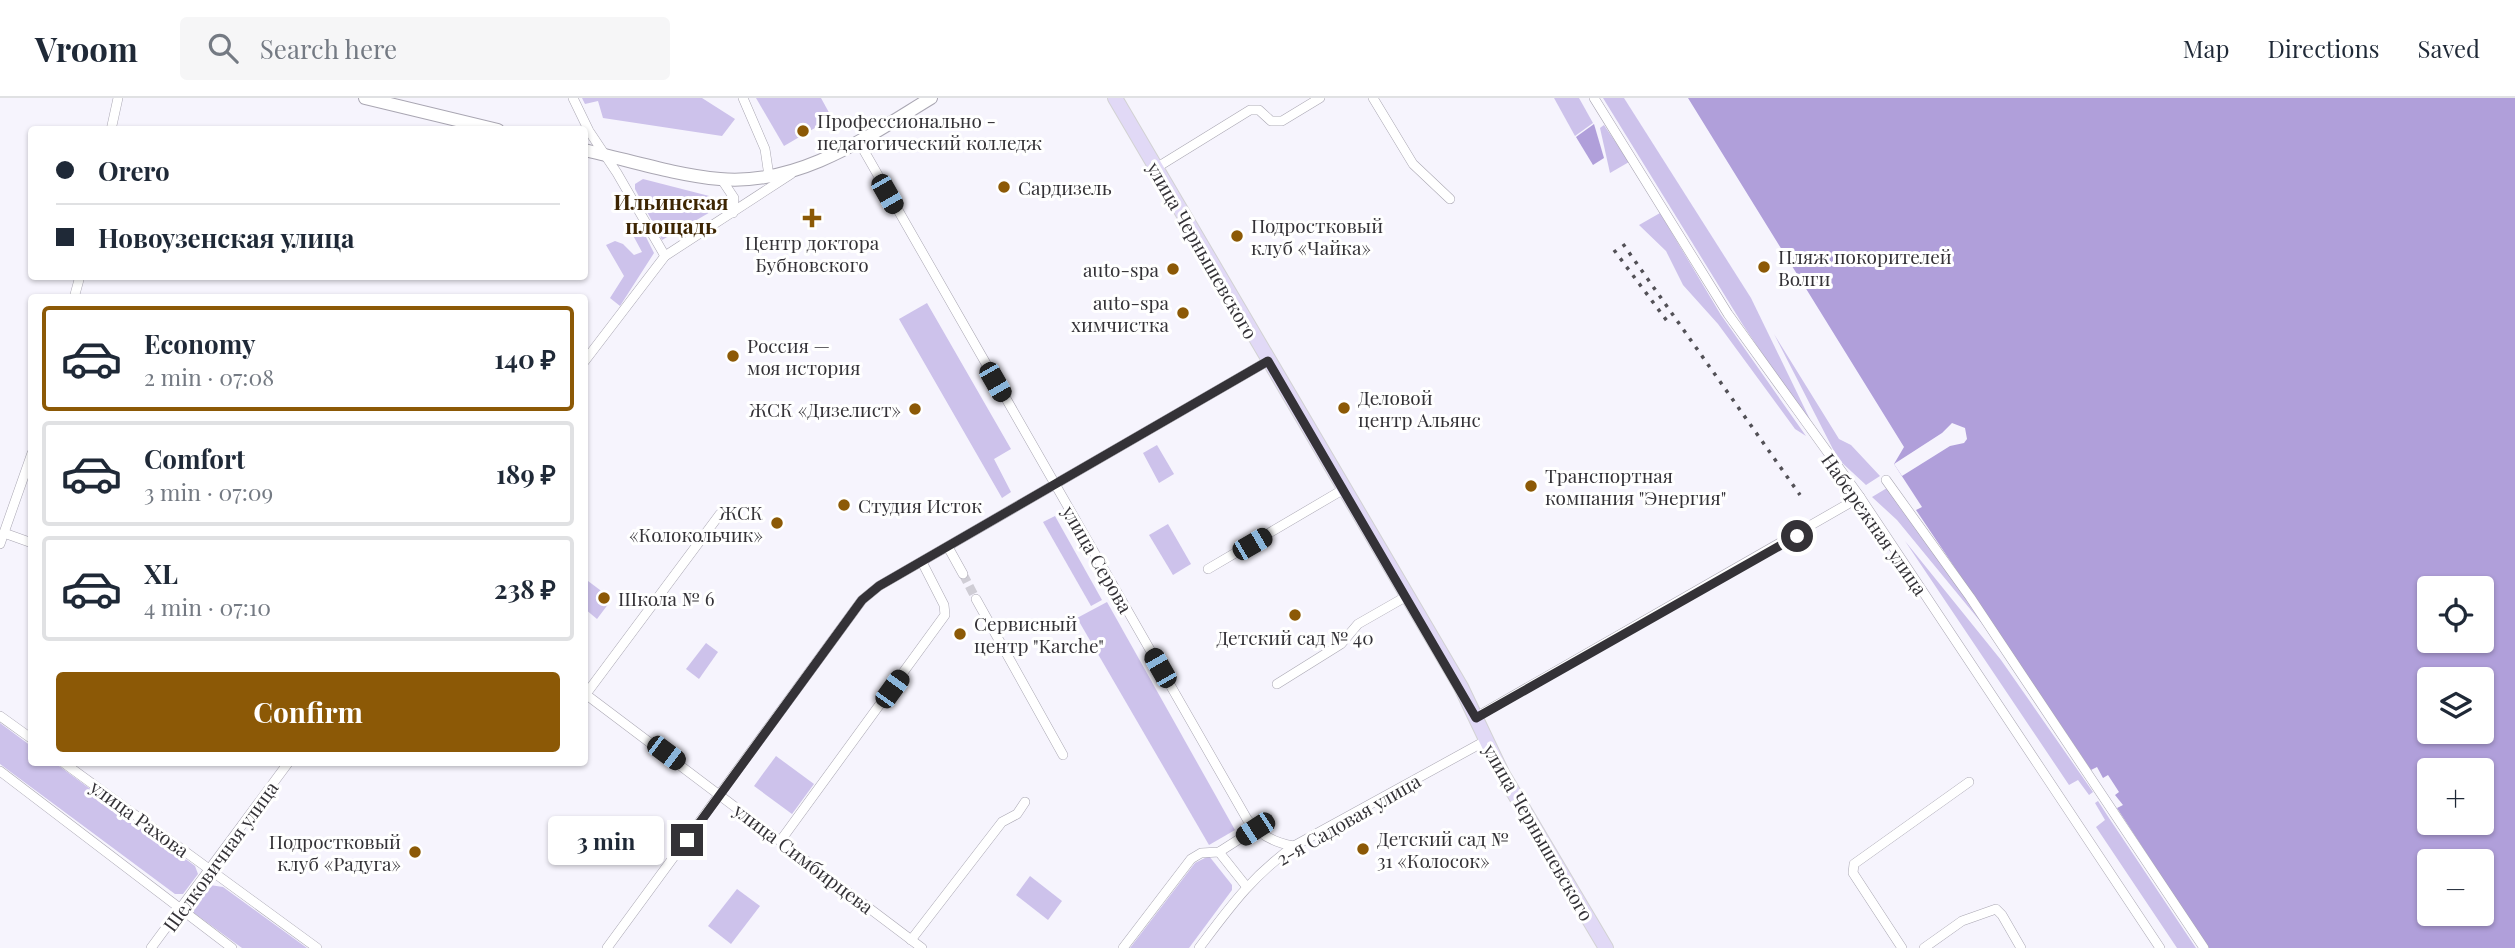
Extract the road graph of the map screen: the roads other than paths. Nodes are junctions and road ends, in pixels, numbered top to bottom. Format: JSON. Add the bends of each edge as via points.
{"nodes":[{"id":1,"x":118,"y":98,"type":"edge"},
{"id":2,"x":365,"y":98,"type":"edge"},
{"id":3,"x":573,"y":98,"type":"edge"},
{"id":4,"x":743,"y":98,"type":"edge"},
{"id":5,"x":930,"y":98,"type":"edge"},
{"id":6,"x":1115,"y":98,"type":"edge"},
{"id":7,"x":1320,"y":98,"type":"edge"},
{"id":8,"x":1373,"y":98,"type":"edge"},
{"id":9,"x":1594,"y":98,"type":"edge"},
{"id":10,"x":112,"y":126,"type":"edge"},
{"id":11,"x":481,"y":126,"type":"edge"},
{"id":12,"x":859,"y":142,"type":"junction"},
{"id":13,"x":588,"y":151,"type":"edge"},
{"id":14,"x":604,"y":154,"type":"junction"},
{"id":15,"x":1156,"y":168,"type":"junction"},
{"id":16,"x":792,"y":173,"type":"junction"},
{"id":17,"x":769,"y":176,"type":"junction"},
{"id":18,"x":722,"y":180,"type":"junction"},
{"id":19,"x":1450,"y":199,"type":"dead end"},
{"id":20,"x":733,"y":213,"type":"junction"},
{"id":21,"x":665,"y":256,"type":"junction"},
{"id":22,"x":588,"y":357,"type":"edge"},
{"id":23,"x":1268,"y":361,"type":"junction"},
{"id":24,"x":28,"y":464,"type":"edge"},
{"id":25,"x":1886,"y":480,"type":"dead end"},
{"id":26,"x":1055,"y":485,"type":"junction"},
{"id":27,"x":1344,"y":489,"type":"junction"},
{"id":28,"x":1860,"y":497,"type":"junction"},
{"id":29,"x":720,"y":514,"type":"dead end"},
{"id":30,"x":4,"y":533,"type":"junction"},
{"id":31,"x":28,"y":541,"type":"edge"},
{"id":32,"x":0,"y":544,"type":"edge"},
{"id":33,"x":948,"y":547,"type":"junction"},
{"id":34,"x":922,"y":562,"type":"junction"},
{"id":35,"x":1208,"y":569,"type":"dead end"},
{"id":36,"x":962,"y":574,"type":"tunnel mouth"},
{"id":37,"x":1407,"y":596,"type":"junction"},
{"id":38,"x":976,"y":598,"type":"tunnel mouth"},
{"id":39,"x":1277,"y":684,"type":"dead end"},
{"id":40,"x":588,"y":690,"type":"edge"},
{"id":41,"x":588,"y":696,"type":"edge"},
{"id":42,"x":0,"y":716,"type":"edge"},
{"id":43,"x":1476,"y":718,"type":"junction"},
{"id":44,"x":28,"y":736,"type":"edge"},
{"id":45,"x":1487,"y":740,"type":"junction"},
{"id":46,"x":1063,"y":755,"type":"dead end"},
{"id":47,"x":68,"y":766,"type":"edge"},
{"id":48,"x":286,"y":766,"type":"edge"},
{"id":49,"x":0,"y":771,"type":"edge"},
{"id":50,"x":1969,"y":782,"type":"dead end"},
{"id":51,"x":721,"y":794,"type":"junction"},
{"id":52,"x":1025,"y":802,"type":"dead end"},
{"id":53,"x":1255,"y":829,"type":"junction"},
{"id":54,"x":782,"y":840,"type":"junction"},
{"id":55,"x":1294,"y":846,"type":"junction"},
{"id":56,"x":1219,"y":852,"type":"junction"},
{"id":57,"x":210,"y":869,"type":"junction"},
{"id":58,"x":1246,"y":886,"type":"junction"},
{"id":59,"x":181,"y":909,"type":"junction"},
{"id":60,"x":915,"y":945,"type":"edge"},
{"id":61,"x":151,"y":948,"type":"edge"},
{"id":62,"x":232,"y":948,"type":"edge"},
{"id":63,"x":317,"y":948,"type":"edge"},
{"id":64,"x":607,"y":948,"type":"edge"},
{"id":65,"x":1123,"y":948,"type":"edge"},
{"id":66,"x":1199,"y":948,"type":"edge"},
{"id":67,"x":1605,"y":948,"type":"edge"},
{"id":68,"x":1902,"y":948,"type":"edge"},
{"id":69,"x":1924,"y":948,"type":"edge"},
{"id":70,"x":2021,"y":948,"type":"edge"},
{"id":71,"x":2160,"y":948,"type":"edge"},
{"id":72,"x":2204,"y":948,"type":"edge"}],
"edges":[{"from":1,"to":10,"type":"street"},
{"from":2,"to":11,"type":"street"},
{"from":3,"to":14,"type":"street"},
{"from":4,"to":17,"type":"street","via":[[765,149]]},
{"from":5,"to":12,"type":"street"},
{"from":6,"to":15,"type":"main road","name":"улица Чернышевского"},
{"from":7,"to":15,"type":"street","via":[[1282,121],[1271,121],[1259,110],[1250,110]]},
{"from":8,"to":19,"type":"street","via":[[1413,164]]},
{"from":9,"to":28,"type":"street","name":"Набережная улица","via":[[1728,314]]},
{"from":12,"to":16,"type":"street"},
{"from":12,"to":26,"type":"street","name":"улица Серова"},
{"from":13,"to":14,"type":"street"},
{"from":14,"to":18,"type":"street"},
{"from":14,"to":21,"type":"street"},
{"from":15,"to":23,"type":"main road","name":"улица Чернышевского"},
{"from":16,"to":17,"type":"street"},
{"from":16,"to":20,"type":"street"},
{"from":17,"to":18,"type":"street"},
{"from":18,"to":20,"type":"street","via":[[734,198]]},
{"from":20,"to":21,"type":"street"},
{"from":21,"to":22,"type":"street"},
{"from":23,"to":26,"type":"street"},
{"from":23,"to":27,"type":"main road","name":"улица Чернышевского"},
{"from":24,"to":30,"type":"street"},
{"from":25,"to":72,"type":"street","via":[[1970,597]]},
{"from":26,"to":33,"type":"street"},
{"from":26,"to":53,"type":"street","name":"улица Серова"},
{"from":27,"to":35,"type":"street"},
{"from":27,"to":37,"type":"main road","name":"улица Чернышевского"},
{"from":28,"to":43,"type":"street"},
{"from":28,"to":71,"type":"street","name":"Набережная улица"},
{"from":29,"to":40,"type":"street"},
{"from":30,"to":31,"type":"street"},
{"from":30,"to":32,"type":"street"},
{"from":33,"to":34,"type":"street"},
{"from":33,"to":36,"type":"street"},
{"from":34,"to":51,"type":"street","via":[[862,600]]},
{"from":34,"to":54,"type":"street","via":[[945,615]]},
{"from":37,"to":39,"type":"street","via":[[1358,624],[1341,644]]},
{"from":37,"to":43,"type":"main road","name":"улица Чернышевского"},
{"from":38,"to":46,"type":"street"},
{"from":41,"to":51,"type":"street","name":"улица Симбирцева"},
{"from":42,"to":44,"type":"street"},
{"from":43,"to":45,"type":"main road","name":"улица Чернышевского"},
{"from":45,"to":55,"type":"street","name":"2-я Садовая улица"},
{"from":45,"to":67,"type":"main road","name":"улица Чернышевского","via":[[1502,774]]},
{"from":47,"to":57,"type":"street","name":"улица Рахова"},
{"from":48,"to":57,"type":"street","name":"Шелковичная улица"},
{"from":49,"to":59,"type":"street"},
{"from":50,"to":68,"type":"street","via":[[1854,864],[1853,873]]},
{"from":51,"to":54,"type":"street","name":"улица Симбирцева"},
{"from":51,"to":64,"type":"street"},
{"from":52,"to":60,"type":"street","via":[[1017,814],[1002,822]]},
{"from":53,"to":55,"type":"street"},
{"from":53,"to":56,"type":"street","name":"2-я Садовая улица"},
{"from":54,"to":60,"type":"street","name":"улица Симбирцева"},
{"from":55,"to":58,"type":"street","name":"2-я Садовая улица"},
{"from":56,"to":58,"type":"street"},
{"from":56,"to":65,"type":"street","name":"2-я Садовая улица","via":[[1191,859]]},
{"from":57,"to":59,"type":"street","name":"Шелковичная улица"},
{"from":57,"to":63,"type":"street","name":"улица Рахова"},
{"from":58,"to":66,"type":"street","name":"2-я Садовая улица"},
{"from":59,"to":61,"type":"street","name":"Шелковичная улица"},
{"from":59,"to":62,"type":"street"},
{"from":69,"to":70,"type":"street","via":[[1962,920],[1996,909]]}]}
